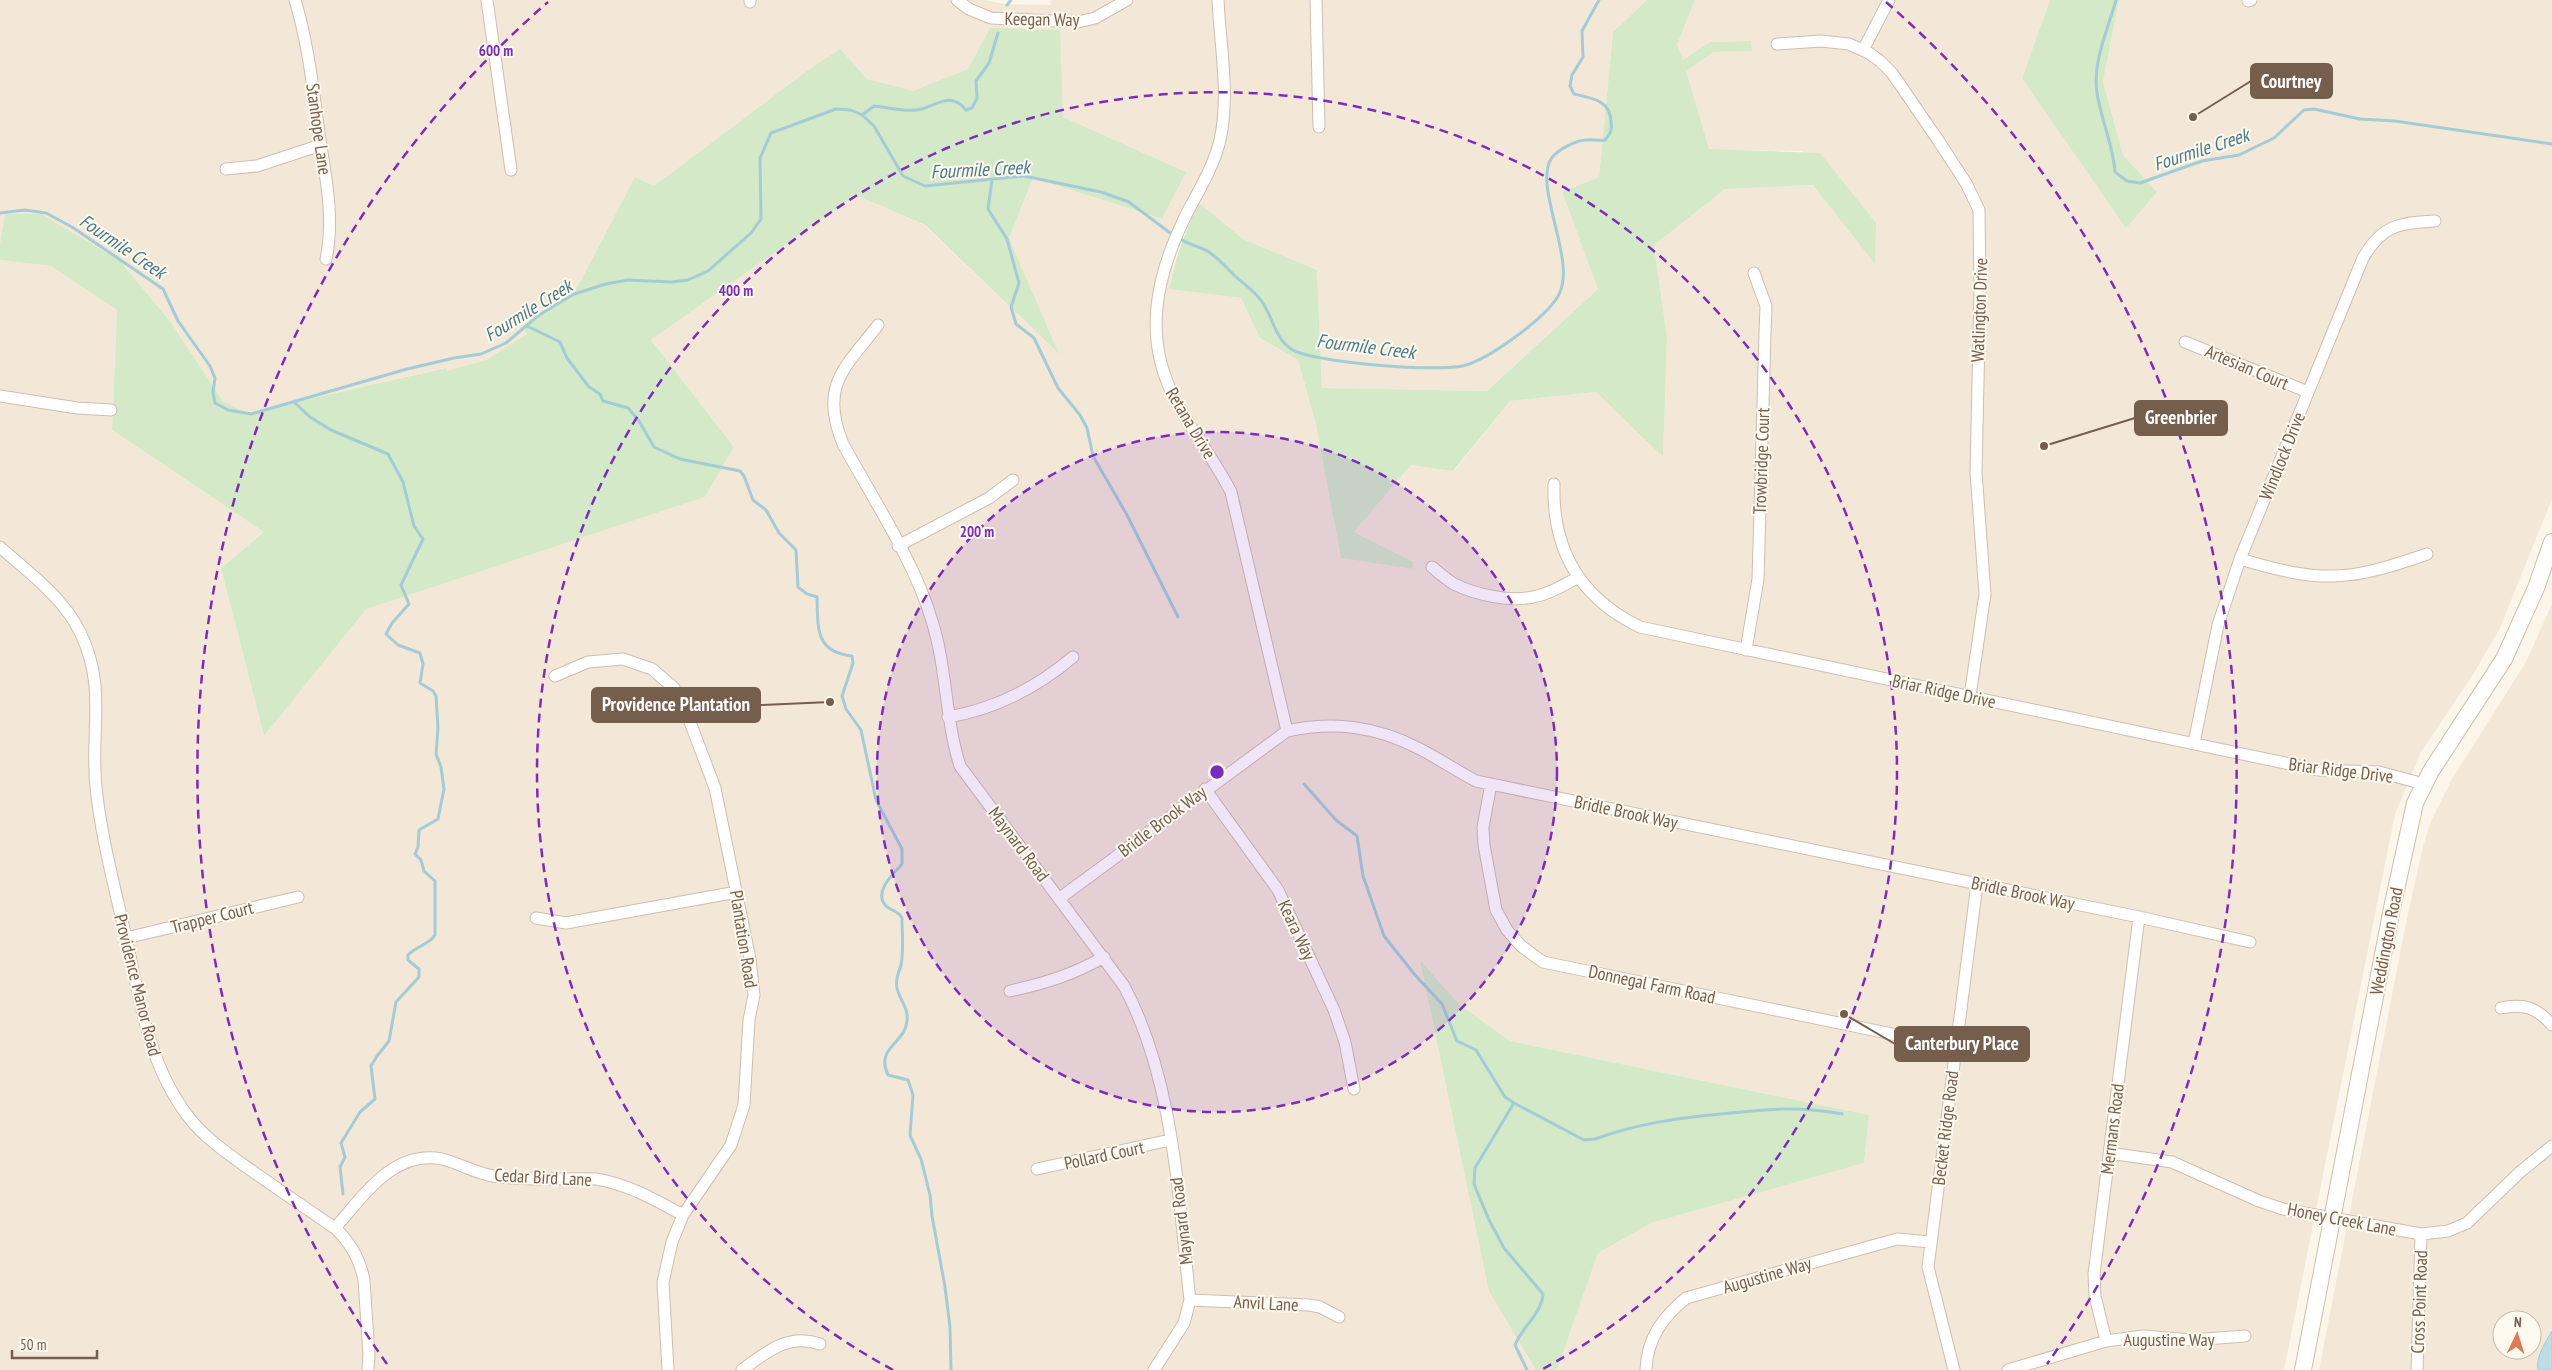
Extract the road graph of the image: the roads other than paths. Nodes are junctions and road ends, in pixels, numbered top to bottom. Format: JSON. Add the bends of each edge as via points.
{"nodes":[{"id":1,"x":295,"y":0,"type":"edge"},
{"id":2,"x":487,"y":0,"type":"edge"},
{"id":3,"x":958,"y":0,"type":"edge"},
{"id":4,"x":1127,"y":0,"type":"edge"},
{"id":5,"x":1218,"y":0,"type":"edge"},
{"id":6,"x":1316,"y":0,"type":"edge"},
{"id":7,"x":1889,"y":0,"type":"edge"},
{"id":8,"x":1777,"y":44,"type":"dead end"},
{"id":9,"x":1863,"y":50,"type":"junction"},
{"id":10,"x":1320,"y":126,"type":"dead end"},
{"id":11,"x":321,"y":145,"type":"junction"},
{"id":12,"x":226,"y":169,"type":"dead end"},
{"id":13,"x":510,"y":170,"type":"dead end"},
{"id":14,"x":2435,"y":221,"type":"dead end"},
{"id":15,"x":326,"y":259,"type":"dead end"},
{"id":16,"x":1754,"y":273,"type":"dead end"},
{"id":17,"x":878,"y":325,"type":"dead end"},
{"id":18,"x":2185,"y":342,"type":"dead end"},
{"id":19,"x":2308,"y":392,"type":"junction"},
{"id":20,"x":0,"y":396,"type":"edge"},
{"id":21,"x":111,"y":410,"type":"dead end"},
{"id":22,"x":1013,"y":480,"type":"dead end"},
{"id":23,"x":1554,"y":484,"type":"dead end"},
{"id":24,"x":2552,"y":542,"type":"edge"},
{"id":25,"x":898,"y":546,"type":"junction"},
{"id":26,"x":0,"y":547,"type":"edge"},
{"id":27,"x":2427,"y":554,"type":"dead end"},
{"id":28,"x":2240,"y":559,"type":"junction"},
{"id":29,"x":1432,"y":567,"type":"dead end"},
{"id":30,"x":1579,"y":577,"type":"junction"},
{"id":31,"x":1746,"y":650,"type":"junction"},
{"id":32,"x":1073,"y":657,"type":"dead end"},
{"id":33,"x":555,"y":676,"type":"dead end"},
{"id":34,"x":1970,"y":696,"type":"junction"},
{"id":35,"x":948,"y":717,"type":"junction"},
{"id":36,"x":1287,"y":731,"type":"junction"},
{"id":37,"x":2194,"y":743,"type":"junction"},
{"id":38,"x":1491,"y":784,"type":"junction"},
{"id":39,"x":2424,"y":784,"type":"junction"},
{"id":40,"x":1205,"y":789,"type":"junction"},
{"id":41,"x":1977,"y":884,"type":"junction"},
{"id":42,"x":737,"y":892,"type":"junction"},
{"id":43,"x":298,"y":897,"type":"dead end"},
{"id":44,"x":1060,"y":898,"type":"junction"},
{"id":45,"x":2139,"y":917,"type":"junction"},
{"id":46,"x":536,"y":918,"type":"dead end"},
{"id":47,"x":126,"y":938,"type":"junction"},
{"id":48,"x":2250,"y":942,"type":"dead end"},
{"id":49,"x":1104,"y":957,"type":"junction"},
{"id":50,"x":1010,"y":991,"type":"dead end"},
{"id":51,"x":2501,"y":1008,"type":"dead end"},
{"id":52,"x":2552,"y":1026,"type":"edge"},
{"id":53,"x":1956,"y":1047,"type":"junction"},
{"id":54,"x":1354,"y":1089,"type":"dead end"},
{"id":55,"x":1170,"y":1140,"type":"junction"},
{"id":56,"x":2552,"y":1146,"type":"edge"},
{"id":57,"x":2109,"y":1153,"type":"junction"},
{"id":58,"x":1037,"y":1169,"type":"dead end"},
{"id":59,"x":683,"y":1216,"type":"junction"},
{"id":60,"x":2332,"y":1216,"type":"junction"},
{"id":61,"x":335,"y":1228,"type":"junction"},
{"id":62,"x":2421,"y":1234,"type":"junction"},
{"id":63,"x":1931,"y":1242,"type":"junction"},
{"id":64,"x":1190,"y":1300,"type":"junction"},
{"id":65,"x":1339,"y":1317,"type":"dead end"},
{"id":66,"x":2245,"y":1336,"type":"dead end"},
{"id":67,"x":2106,"y":1340,"type":"junction"},
{"id":68,"x":820,"y":1344,"type":"dead end"},
{"id":69,"x":368,"y":1370,"type":"edge"},
{"id":70,"x":668,"y":1370,"type":"edge"},
{"id":71,"x":742,"y":1370,"type":"edge"},
{"id":72,"x":1154,"y":1370,"type":"edge"},
{"id":73,"x":1646,"y":1370,"type":"edge"},
{"id":74,"x":1954,"y":1370,"type":"edge"},
{"id":75,"x":2008,"y":1370,"type":"edge"},
{"id":76,"x":2302,"y":1370,"type":"edge"},
{"id":77,"x":2417,"y":1370,"type":"edge"}],
"edges":[{"from":1,"to":11,"type":"street","name":"Stanhope Lane"},
{"from":2,"to":13,"type":"street"},
{"from":3,"to":4,"type":"street","name":"Keegan Way","via":[[969,9],[991,18],[1078,22],[1095,18]]},
{"from":5,"to":36,"type":"street","name":"Retana Drive","via":[[1223,120],[1212,166],[1185,218],[1164,269],[1157,317],[1160,360],[1173,398],[1231,492]]},
{"from":6,"to":10,"type":"street"},
{"from":7,"to":9,"type":"street"},
{"from":8,"to":9,"type":"street","name":"Watlington Drive","via":[[1837,42]]},
{"from":9,"to":34,"type":"street","name":"Watlington Drive","via":[[1892,73],[1966,182],[1979,210],[1976,472],[1985,594]]},
{"from":11,"to":12,"type":"street","via":[[257,166]]},
{"from":11,"to":15,"type":"street","name":"Stanhope Lane","via":[[331,224]]},
{"from":14,"to":19,"type":"street","name":"Windlock Drive","via":[[2396,226],[2371,244]]},
{"from":16,"to":31,"type":"street","name":"Trowbridge Court","via":[[1764,300],[1765,333],[1758,579]]},
{"from":17,"to":25,"type":"street","name":"Maynard Road","via":[[843,368],[836,384],[833,407],[843,444]]},
{"from":18,"to":19,"type":"street","name":"Artesian Court"},
{"from":19,"to":28,"type":"street","name":"Windlock Drive"},
{"from":20,"to":21,"type":"street"},
{"from":22,"to":25,"type":"street","via":[[989,498]]},
{"from":23,"to":30,"type":"street","name":"Briar Ridge Drive","via":[[1555,522],[1569,562]]},
{"from":24,"to":39,"type":"main road","name":"Weddington Road","via":[[2536,588],[2504,659]]},
{"from":25,"to":35,"type":"street","name":"Maynard Road","via":[[926,600]]},
{"from":26,"to":47,"type":"street","name":"Providence Manor Road","via":[[64,607],[88,650],[97,691],[96,787]]},
{"from":27,"to":28,"type":"street","via":[[2369,573],[2338,577],[2285,572]]},
{"from":28,"to":37,"type":"street","name":"Windlock Drive","via":[[2218,625]]},
{"from":29,"to":30,"type":"street","via":[[1467,590],[1512,598],[1536,597]]},
{"from":30,"to":31,"type":"street","name":"Briar Ridge Drive","via":[[1597,598],[1640,627]]},
{"from":31,"to":34,"type":"street","name":"Briar Ridge Drive"},
{"from":32,"to":35,"type":"street","via":[[1018,695],[975,712]]},
{"from":33,"to":42,"type":"street","name":"Plantation Road","via":[[588,662],[622,659],[652,669],[674,688],[715,788]]},
{"from":34,"to":37,"type":"street","name":"Briar Ridge Drive"},
{"from":35,"to":44,"type":"street","name":"Maynard Road","via":[[960,766]]},
{"from":36,"to":38,"type":"street","name":"Bridle Brook Way","via":[[1316,725],[1345,725],[1375,732],[1418,748],[1476,781]]},
{"from":36,"to":40,"type":"street","name":"Bridle Brook Way"},
{"from":37,"to":39,"type":"street","name":"Briar Ridge Drive","via":[[2318,770],[2379,772]]},
{"from":38,"to":41,"type":"street","name":"Bridle Brook Way"},
{"from":38,"to":53,"type":"street","name":"Donnegal Farm Road","via":[[1484,845],[1496,910],[1521,946],[1544,962]]},
{"from":39,"to":60,"type":"main road","name":"Weddington Road","via":[[2415,803],[2392,908]]},
{"from":40,"to":44,"type":"street","name":"Bridle Brook Way"},
{"from":40,"to":54,"type":"street","name":"Keara Way","via":[[1278,890],[1334,1010],[1345,1042]]},
{"from":41,"to":45,"type":"street","name":"Bridle Brook Way"},
{"from":41,"to":53,"type":"street","name":"Becket Ridge Road"},
{"from":42,"to":46,"type":"street","via":[[566,923]]},
{"from":42,"to":59,"type":"street","name":"Plantation Road","via":[[754,994],[749,1020],[744,1105],[731,1145]]},
{"from":43,"to":47,"type":"street","name":"Trapper Court"},
{"from":44,"to":49,"type":"street","name":"Maynard Road"},
{"from":45,"to":48,"type":"street","name":"Bridle Brook Way"},
{"from":45,"to":57,"type":"street","name":"Mermans Road"},
{"from":47,"to":61,"type":"street","name":"Providence Manor Road","via":[[153,1051],[170,1090],[183,1110],[221,1148]]},
{"from":49,"to":50,"type":"street","via":[[1077,973]]},
{"from":49,"to":55,"type":"street","name":"Maynard Road","via":[[1124,986],[1149,1040]]},
{"from":51,"to":52,"type":"street","via":[[2515,1005],[2530,1008]]},
{"from":53,"to":63,"type":"street","name":"Becket Ridge Road"},
{"from":55,"to":58,"type":"street","name":"Pollard Court"},
{"from":55,"to":64,"type":"street","name":"Maynard Road"},
{"from":56,"to":62,"type":"street","name":"Honey Creek Lane","via":[[2468,1223],[2448,1231]]},
{"from":57,"to":60,"type":"street","name":"Honey Creek Lane","via":[[2172,1162],[2267,1204]]},
{"from":57,"to":67,"type":"street","name":"Mermans Road","via":[[2094,1274],[2095,1296]]},
{"from":59,"to":61,"type":"street","name":"Cedar Bird Lane","via":[[646,1195],[613,1182],[494,1176],[462,1164],[432,1158],[409,1161],[388,1172]]},
{"from":59,"to":70,"type":"street","name":"Plantation Road","via":[[672,1242],[663,1282]]},
{"from":60,"to":62,"type":"street","name":"Honey Creek Lane"},
{"from":60,"to":76,"type":"main road","name":"Weddington Road"},
{"from":61,"to":69,"type":"street","name":"Providence Manor Road","via":[[347,1240],[361,1268]]},
{"from":62,"to":77,"type":"street","name":"Cross Point Road"},
{"from":63,"to":73,"type":"street","name":"Augustine Way","via":[[1897,1239],[1686,1298],[1669,1312],[1655,1332],[1646,1352]]},
{"from":63,"to":74,"type":"street","name":"Becket Ridge Road","via":[[1928,1267]]},
{"from":64,"to":65,"type":"street","name":"Anvil Lane","via":[[1309,1305]]},
{"from":64,"to":72,"type":"street","name":"Maynard Road","via":[[1184,1322]]},
{"from":66,"to":67,"type":"street","name":"Augustine Way","via":[[2192,1340],[2143,1336]]},
{"from":67,"to":75,"type":"street","name":"Augustine Way"},
{"from":68,"to":71,"type":"street","via":[[796,1340],[777,1345]]}]}
